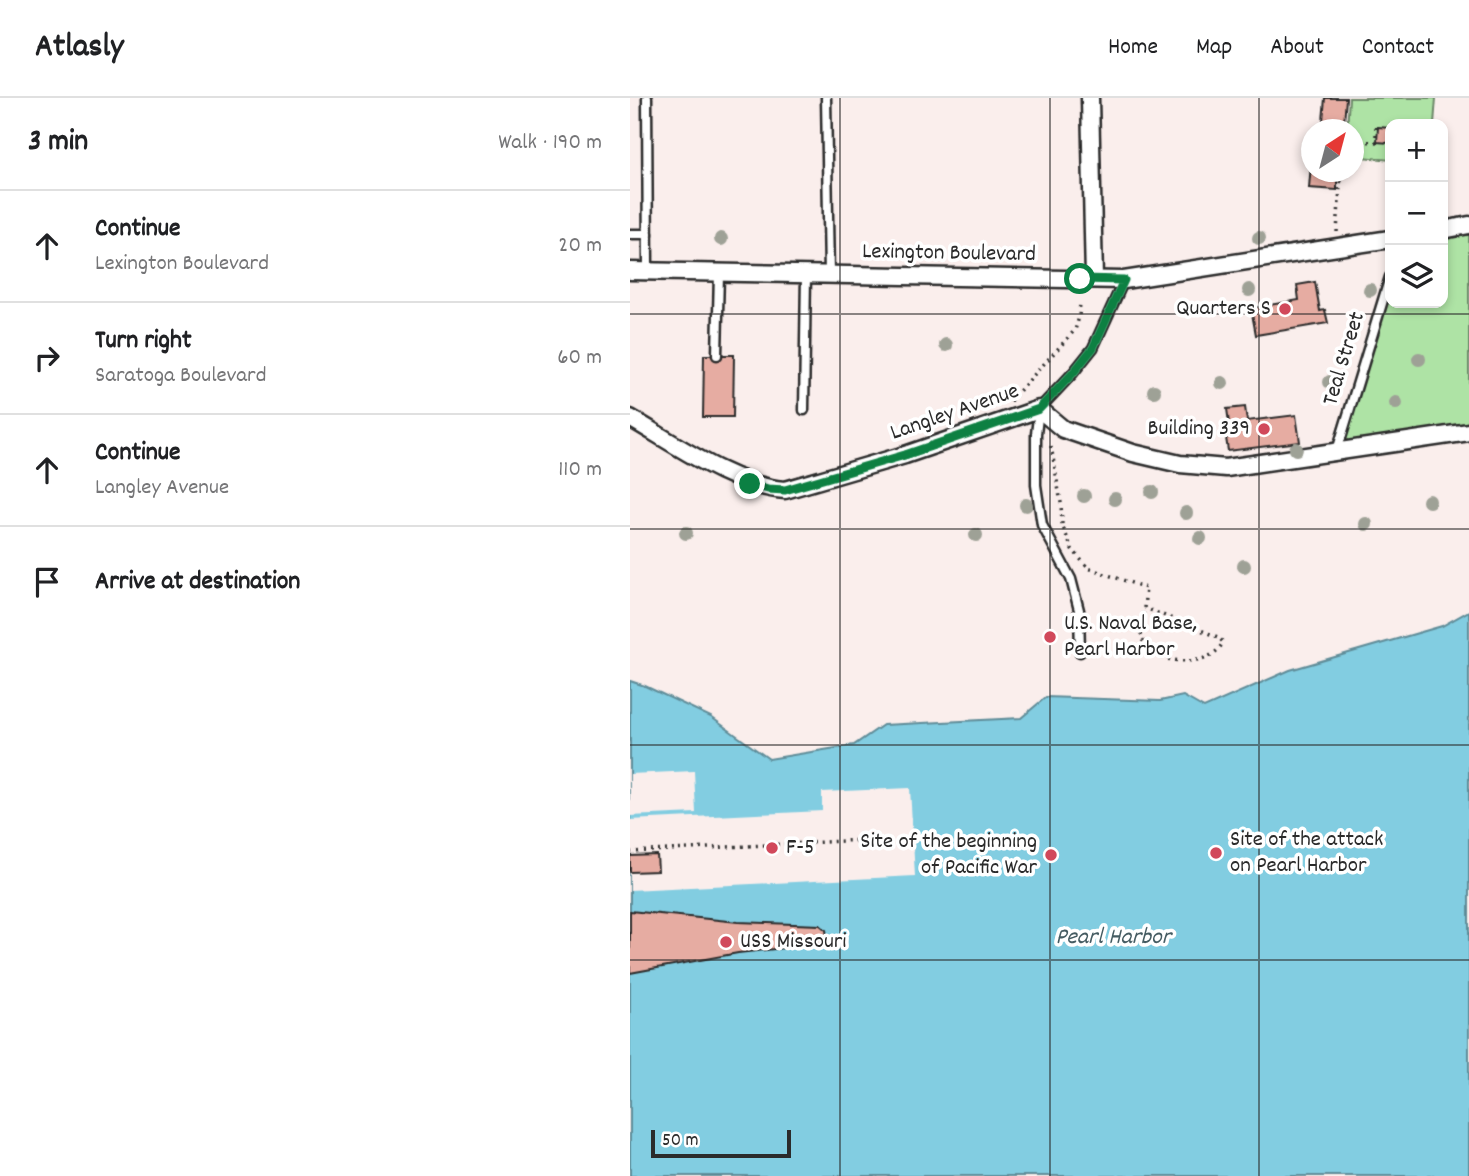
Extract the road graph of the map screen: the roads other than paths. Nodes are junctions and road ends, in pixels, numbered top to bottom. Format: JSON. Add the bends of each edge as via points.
{"nodes":[{"id":1,"x":647,"y":98,"type":"edge"},
{"id":2,"x":826,"y":98,"type":"edge"},
{"id":3,"x":1090,"y":98,"type":"edge"},
{"id":4,"x":1469,"y":225,"type":"edge"},
{"id":5,"x":1448,"y":229,"type":"edge"},
{"id":6,"x":630,"y":234,"type":"edge"},
{"id":7,"x":648,"y":234,"type":"junction"},
{"id":8,"x":1385,"y":240,"type":"edge"},
{"id":9,"x":630,"y":271,"type":"edge"},
{"id":10,"x":648,"y":271,"type":"junction"},
{"id":11,"x":719,"y":273,"type":"junction"},
{"id":12,"x":806,"y":274,"type":"junction"},
{"id":13,"x":830,"y":275,"type":"junction"},
{"id":14,"x":1094,"y":279,"type":"junction"},
{"id":15,"x":1124,"y":280,"type":"junction"},
{"id":16,"x":1385,"y":294,"type":"edge"},
{"id":17,"x":718,"y":355,"type":"dead end"},
{"id":18,"x":1039,"y":409,"type":"junction"},
{"id":19,"x":804,"y":410,"type":"dead end"},
{"id":20,"x":630,"y":418,"type":"edge"},
{"id":21,"x":1469,"y":432,"type":"edge"},
{"id":22,"x":1337,"y":453,"type":"junction"},
{"id":23,"x":1080,"y":653,"type":"dead end"}],
"edges":[{"from":1,"to":7,"type":"lane"},
{"from":2,"to":13,"type":"lane"},
{"from":3,"to":14,"type":"street"},
{"from":4,"to":5,"type":"street"},
{"from":6,"to":7,"type":"lane"},
{"from":7,"to":10,"type":"lane"},
{"from":8,"to":15,"type":"street","name":"Lexington Boulevard"},
{"from":9,"to":10,"type":"street","name":"Lexington Boulevard"},
{"from":10,"to":11,"type":"street","name":"Lexington Boulevard"},
{"from":11,"to":12,"type":"street","name":"Lexington Boulevard"},
{"from":11,"to":17,"type":"lane"},
{"from":12,"to":13,"type":"street","name":"Lexington Boulevard"},
{"from":12,"to":19,"type":"lane"},
{"from":13,"to":14,"type":"street","name":"Lexington Boulevard"},
{"from":14,"to":15,"type":"street","name":"Lexington Boulevard"},
{"from":15,"to":18,"type":"lane","via":[[1093,348]]},
{"from":16,"to":22,"type":"lane","name":"Teal Street"},
{"from":18,"to":20,"type":"street","name":"Langley Avenue","via":[[785,490],[750,484]]},
{"from":18,"to":22,"type":"street","name":"Langley Avenue","via":[[1063,429],[1180,464],[1226,468]]},
{"from":18,"to":23,"type":"lane","via":[[1036,485],[1042,525],[1071,579],[1079,610]]},
{"from":21,"to":22,"type":"street","name":"Langley Avenue"}]}
